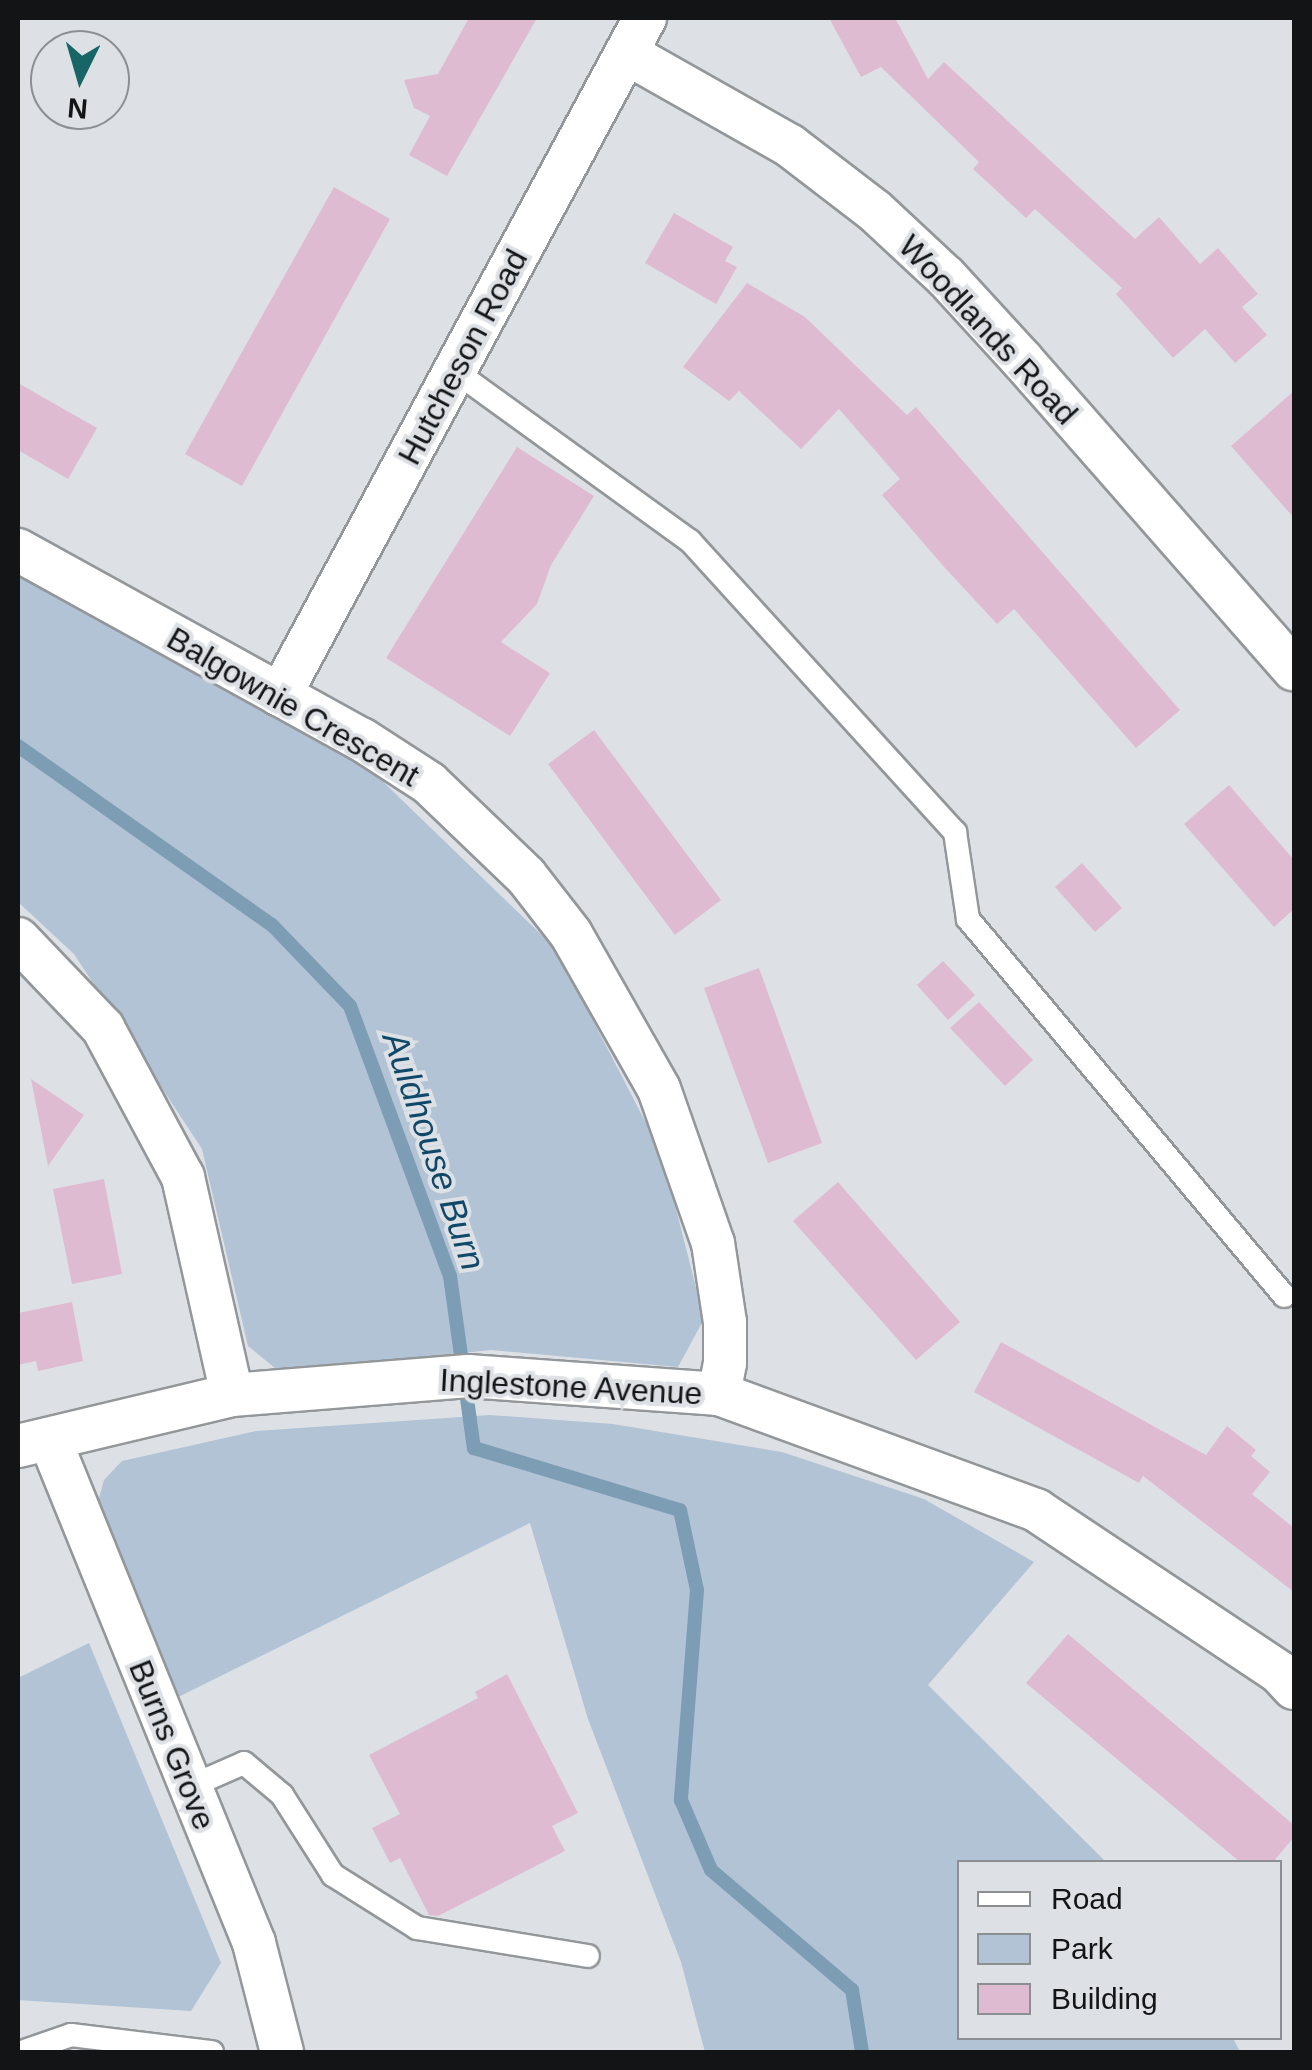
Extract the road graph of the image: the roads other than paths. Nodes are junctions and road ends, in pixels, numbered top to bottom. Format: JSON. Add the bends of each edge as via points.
{"nodes":[{"id":1,"x":636,"y":36,"type":"edge"},
{"id":2,"x":455,"y":371,"type":"junction"},
{"id":3,"x":18,"y":550,"type":"edge"},
{"id":4,"x":1294,"y":670,"type":"edge"},
{"id":5,"x":280,"y":695,"type":"junction"},
{"id":6,"x":18,"y":938,"type":"edge"},
{"id":7,"x":1284,"y":1296,"type":"dead end"},
{"id":8,"x":719,"y":1394,"type":"junction"},
{"id":9,"x":232,"y":1395,"type":"junction"},
{"id":10,"x":34,"y":1443,"type":"edge"},
{"id":11,"x":1294,"y":1688,"type":"edge"},
{"id":12,"x":189,"y":1788,"type":"junction"},
{"id":13,"x":588,"y":1956,"type":"dead end"},
{"id":14,"x":22,"y":2052,"type":"edge"},
{"id":15,"x":212,"y":2052,"type":"edge"},
{"id":16,"x":282,"y":2052,"type":"edge"}],
"edges":[{"from":1,"to":2,"type":"street","name":"Hutcheson Road"},
{"from":1,"to":4,"type":"street","name":"Woodlands Road","via":[[788,145],[946,277]]},
{"from":2,"to":5,"type":"street","name":"Hutcheson Road"},
{"from":2,"to":7,"type":"lane","via":[[690,541],[955,832],[968,919]]},
{"from":3,"to":5,"type":"street","name":"Balgownie Crescent"},
{"from":5,"to":8,"type":"street","name":"Balgownie Crescent","via":[[429,783],[526,876],[571,934],[659,1089],[712,1243],[725,1322]]},
{"from":6,"to":9,"type":"street","via":[[103,1028],[183,1177]]},
{"from":8,"to":9,"type":"street","name":"Inglestone Avenue","via":[[468,1376]]},
{"from":8,"to":11,"type":"street","name":"Inglestone Avenue","via":[[1036,1510]]},
{"from":9,"to":10,"type":"street","name":"Inglestone Avenue"},
{"from":10,"to":12,"type":"street","name":"Burns Grove"},
{"from":12,"to":13,"type":"lane","via":[[244,1763],[282,1795],[333,1875],[416,1928]]},
{"from":12,"to":16,"type":"street","name":"Burns Grove","via":[[254,1943]]},
{"from":14,"to":15,"type":"lane","via":[[71,2035]]}]}
